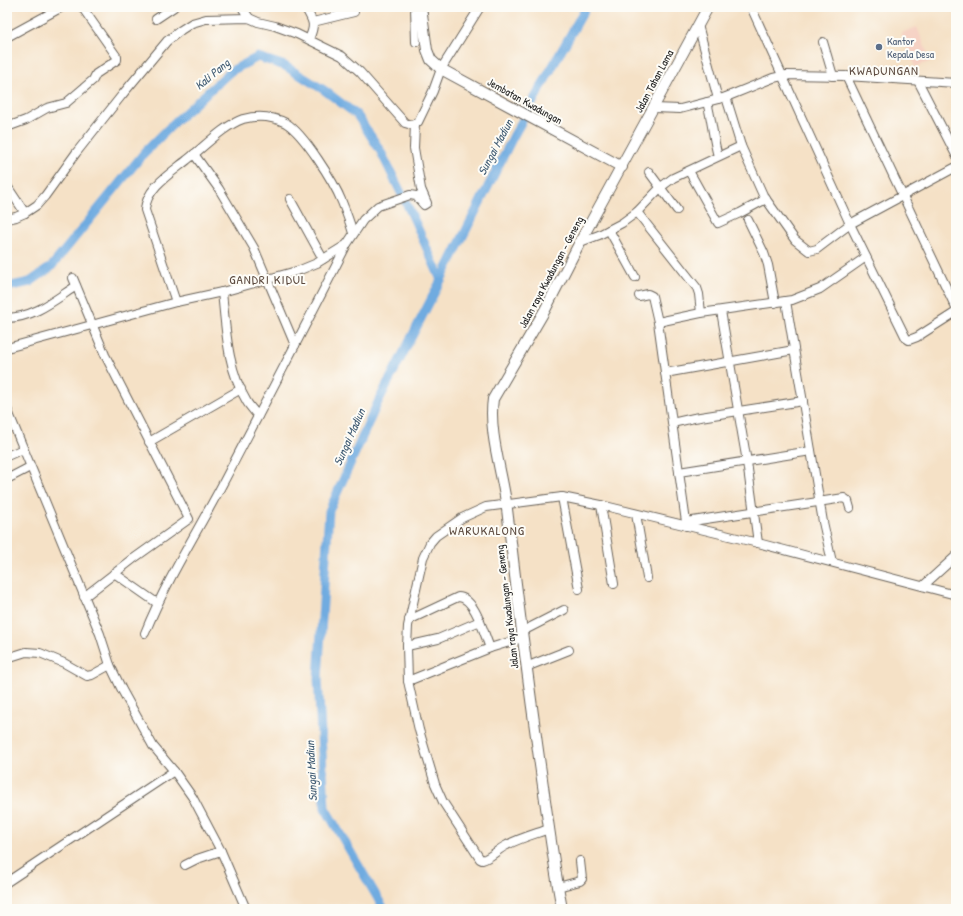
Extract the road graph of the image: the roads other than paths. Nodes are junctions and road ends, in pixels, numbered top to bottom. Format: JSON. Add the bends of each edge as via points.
{"nodes":[{"id":1,"x":62,"y":7,"type":"edge"},
{"id":2,"x":82,"y":7,"type":"edge"},
{"id":3,"x":174,"y":7,"type":"edge"},
{"id":4,"x":242,"y":7,"type":"edge"},
{"id":5,"x":305,"y":7,"type":"edge"},
{"id":6,"x":415,"y":7,"type":"edge"},
{"id":7,"x":421,"y":7,"type":"edge"},
{"id":8,"x":480,"y":7,"type":"edge"},
{"id":9,"x":708,"y":7,"type":"edge"},
{"id":10,"x":751,"y":7,"type":"edge"},
{"id":11,"x":162,"y":10,"type":"edge"},
{"id":12,"x":354,"y":12,"type":"dead end"},
{"id":13,"x":156,"y":18,"type":"dead end"},
{"id":14,"x":249,"y":18,"type":"junction"},
{"id":15,"x":313,"y":22,"type":"junction"},
{"id":16,"x":698,"y":24,"type":"junction"},
{"id":17,"x":7,"y":37,"type":"edge"},
{"id":18,"x":309,"y":39,"type":"junction"},
{"id":19,"x":416,"y":42,"type":"dead end"},
{"id":20,"x":823,"y":42,"type":"dead end"},
{"id":21,"x":446,"y":72,"type":"junction"},
{"id":22,"x":782,"y":76,"type":"junction"},
{"id":23,"x":833,"y":76,"type":"junction"},
{"id":24,"x":846,"y":76,"type":"junction"},
{"id":25,"x":918,"y":81,"type":"junction"},
{"id":26,"x":956,"y":83,"type":"edge"},
{"id":27,"x":722,"y":98,"type":"junction"},
{"id":28,"x":707,"y":102,"type":"junction"},
{"id":29,"x":654,"y":108,"type":"junction"},
{"id":30,"x":415,"y":124,"type":"junction"},
{"id":31,"x":7,"y":126,"type":"edge"},
{"id":32,"x":741,"y":146,"type":"junction"},
{"id":33,"x":194,"y":154,"type":"junction"},
{"id":34,"x":956,"y":155,"type":"edge"},
{"id":35,"x":718,"y":156,"type":"junction"},
{"id":36,"x":622,"y":167,"type":"junction"},
{"id":37,"x":956,"y":167,"type":"edge"},
{"id":38,"x":689,"y":171,"type":"junction"},
{"id":39,"x":649,"y":172,"type":"dead end"},
{"id":40,"x":7,"y":186,"type":"edge"},
{"id":41,"x":661,"y":187,"type":"junction"},
{"id":42,"x":903,"y":196,"type":"junction"},
{"id":43,"x":290,"y":199,"type":"dead end"},
{"id":44,"x":766,"y":199,"type":"junction"},
{"id":45,"x":677,"y":210,"type":"dead end"},
{"id":46,"x":637,"y":212,"type":"junction"},
{"id":47,"x":26,"y":213,"type":"junction"},
{"id":48,"x":7,"y":219,"type":"edge"},
{"id":49,"x":748,"y":220,"type":"dead end"},
{"id":50,"x":850,"y":224,"type":"junction"},
{"id":51,"x":609,"y":230,"type":"junction"},
{"id":52,"x":353,"y":233,"type":"junction"},
{"id":53,"x":580,"y":242,"type":"junction"},
{"id":54,"x":347,"y":244,"type":"junction"},
{"id":55,"x":866,"y":257,"type":"junction"},
{"id":56,"x":323,"y":259,"type":"junction"},
{"id":57,"x":635,"y":277,"type":"dead end"},
{"id":58,"x":268,"y":280,"type":"junction"},
{"id":59,"x":222,"y":292,"type":"junction"},
{"id":60,"x":639,"y":296,"type":"dead end"},
{"id":61,"x":786,"y":300,"type":"junction"},
{"id":62,"x":176,"y":302,"type":"junction"},
{"id":63,"x":775,"y":303,"type":"junction"},
{"id":64,"x":956,"y":308,"type":"edge"},
{"id":65,"x":721,"y":311,"type":"junction"},
{"id":66,"x":956,"y":312,"type":"edge"},
{"id":67,"x":701,"y":313,"type":"junction"},
{"id":68,"x":7,"y":318,"type":"edge"},
{"id":69,"x":658,"y":322,"type":"junction"},
{"id":70,"x":93,"y":325,"type":"junction"},
{"id":71,"x":295,"y":345,"type":"junction"},
{"id":72,"x":7,"y":348,"type":"edge"},
{"id":73,"x":794,"y":350,"type":"junction"},
{"id":74,"x":729,"y":362,"type":"junction"},
{"id":75,"x":665,"y":373,"type":"junction"},
{"id":76,"x":241,"y":389,"type":"junction"},
{"id":77,"x":803,"y":401,"type":"junction"},
{"id":78,"x":7,"y":409,"type":"edge"},
{"id":79,"x":737,"y":411,"type":"junction"},
{"id":80,"x":258,"y":416,"type":"junction"},
{"id":81,"x":672,"y":423,"type":"junction"},
{"id":82,"x":149,"y":442,"type":"junction"},
{"id":83,"x":23,"y":449,"type":"junction"},
{"id":84,"x":811,"y":451,"type":"junction"},
{"id":85,"x":7,"y":456,"type":"edge"},
{"id":86,"x":747,"y":462,"type":"junction"},
{"id":87,"x":30,"y":467,"type":"junction"},
{"id":88,"x":679,"y":472,"type":"junction"},
{"id":89,"x":7,"y":479,"type":"edge"},
{"id":90,"x":562,"y":497,"type":"junction"},
{"id":91,"x":820,"y":502,"type":"junction"},
{"id":92,"x":507,"y":504,"type":"junction"},
{"id":93,"x":601,"y":505,"type":"junction"},
{"id":94,"x":850,"y":508,"type":"dead end"},
{"id":95,"x":753,"y":512,"type":"junction"},
{"id":96,"x":636,"y":514,"type":"junction"},
{"id":97,"x":686,"y":524,"type":"junction"},
{"id":98,"x":758,"y":543,"type":"junction"},
{"id":99,"x":956,"y":556,"type":"edge"},
{"id":100,"x":832,"y":562,"type":"junction"},
{"id":101,"x":114,"y":573,"type":"junction"},
{"id":102,"x":647,"y":578,"type":"dead end"},
{"id":103,"x":614,"y":584,"type":"dead end"},
{"id":104,"x":923,"y":586,"type":"junction"},
{"id":105,"x":579,"y":589,"type":"dead end"},
{"id":106,"x":956,"y":595,"type":"edge"},
{"id":107,"x":84,"y":597,"type":"junction"},
{"id":108,"x":157,"y":603,"type":"junction"},
{"id":109,"x":564,"y":610,"type":"dead end"},
{"id":110,"x":409,"y":620,"type":"junction"},
{"id":111,"x":480,"y":622,"type":"junction"},
{"id":112,"x":145,"y":633,"type":"dead end"},
{"id":113,"x":522,"y":635,"type":"junction"},
{"id":114,"x":407,"y":646,"type":"junction"},
{"id":115,"x":490,"y":648,"type":"junction"},
{"id":116,"x":569,"y":650,"type":"dead end"},
{"id":117,"x":7,"y":658,"type":"edge"},
{"id":118,"x":110,"y":665,"type":"junction"},
{"id":119,"x":526,"y":667,"type":"junction"},
{"id":120,"x":408,"y":681,"type":"junction"},
{"id":121,"x":174,"y":771,"type":"junction"},
{"id":122,"x":549,"y":829,"type":"junction"},
{"id":123,"x":221,"y":851,"type":"junction"},
{"id":124,"x":580,"y":861,"type":"dead end"},
{"id":125,"x":185,"y":865,"type":"dead end"},
{"id":126,"x":7,"y":882,"type":"edge"},
{"id":127,"x":558,"y":887,"type":"junction"},
{"id":128,"x":246,"y":909,"type":"edge"},
{"id":129,"x":562,"y":909,"type":"edge"}],
"edges":[{"from":1,"to":17,"type":"street"},
{"from":2,"to":31,"type":"street","via":[[117,60],[96,74],[93,80],[66,103],[47,108],[26,120]]},
{"from":3,"to":11,"type":"street"},
{"from":4,"to":14,"type":"street"},
{"from":5,"to":15,"type":"street"},
{"from":6,"to":19,"type":"street"},
{"from":7,"to":21,"type":"main road","name":"Jembatan Kwadungan","via":[[427,50],[431,60]]},
{"from":8,"to":21,"type":"street"},
{"from":9,"to":16,"type":"main road","name":"Jalan Tahan Lama"},
{"from":10,"to":22,"type":"street"},
{"from":11,"to":13,"type":"street"},
{"from":12,"to":15,"type":"street"},
{"from":14,"to":18,"type":"street"},
{"from":14,"to":47,"type":"street","via":[[206,19],[192,23],[167,41],[76,153],[45,196]]},
{"from":15,"to":18,"type":"street"},
{"from":16,"to":27,"type":"street"},
{"from":16,"to":29,"type":"main road","name":"Jalan Tahan Lama"},
{"from":18,"to":30,"type":"street","via":[[342,56],[360,72],[405,123]]},
{"from":20,"to":23,"type":"street"},
{"from":21,"to":30,"type":"street"},
{"from":21,"to":36,"type":"main road","name":"Jembatan Kwadungan"},
{"from":22,"to":23,"type":"street"},
{"from":22,"to":27,"type":"street"},
{"from":22,"to":50,"type":"street"},
{"from":23,"to":24,"type":"street"},
{"from":24,"to":25,"type":"street"},
{"from":24,"to":42,"type":"street"},
{"from":25,"to":26,"type":"street"},
{"from":25,"to":34,"type":"street"},
{"from":27,"to":28,"type":"street"},
{"from":27,"to":32,"type":"street"},
{"from":28,"to":29,"type":"street","via":[[680,108]]},
{"from":28,"to":35,"type":"street"},
{"from":29,"to":36,"type":"main road","name":"Jalan Tahan Lama"},
{"from":30,"to":52,"type":"street","via":[[414,148],[421,189],[427,203],[424,205],[416,196],[410,195],[378,206]]},
{"from":32,"to":35,"type":"street"},
{"from":32,"to":44,"type":"street"},
{"from":33,"to":52,"type":"street","via":[[220,132],[241,120],[258,116],[274,118],[288,124],[306,142],[322,166],[342,200]]},
{"from":33,"to":58,"type":"street","via":[[234,213]]},
{"from":33,"to":62,"type":"street","via":[[163,179],[148,196],[145,210]]},
{"from":35,"to":38,"type":"street"},
{"from":36,"to":53,"type":"main road","name":"Jalan raya Kwadungan - Geneng"},
{"from":37,"to":42,"type":"street"},
{"from":38,"to":41,"type":"street"},
{"from":38,"to":44,"type":"street","via":[[718,223]]},
{"from":39,"to":41,"type":"street"},
{"from":40,"to":47,"type":"street"},
{"from":41,"to":45,"type":"street"},
{"from":41,"to":46,"type":"street"},
{"from":42,"to":50,"type":"street"},
{"from":42,"to":64,"type":"street"},
{"from":43,"to":56,"type":"street"},
{"from":44,"to":50,"type":"street","via":[[795,240],[809,251],[817,249]]},
{"from":46,"to":51,"type":"street"},
{"from":46,"to":67,"type":"street","via":[[695,284]]},
{"from":47,"to":48,"type":"street"},
{"from":49,"to":63,"type":"street","via":[[768,265]]},
{"from":50,"to":55,"type":"street"},
{"from":51,"to":53,"type":"street"},
{"from":51,"to":57,"type":"street"},
{"from":52,"to":54,"type":"street"},
{"from":53,"to":92,"type":"main road","name":"Jalan raya Kwadungan - Geneng","via":[[545,310],[493,399],[492,424]]},
{"from":54,"to":56,"type":"street"},
{"from":54,"to":71,"type":"street"},
{"from":55,"to":61,"type":"street","via":[[820,289],[800,298]]},
{"from":55,"to":66,"type":"street","via":[[903,333],[909,340]]},
{"from":56,"to":58,"type":"street","via":[[300,270]]},
{"from":58,"to":59,"type":"street"},
{"from":58,"to":71,"type":"street"},
{"from":59,"to":62,"type":"street"},
{"from":59,"to":76,"type":"street","via":[[231,360]]},
{"from":60,"to":69,"type":"street","via":[[652,296]]},
{"from":61,"to":63,"type":"street"},
{"from":61,"to":73,"type":"street"},
{"from":62,"to":70,"type":"street"},
{"from":63,"to":65,"type":"street"},
{"from":65,"to":67,"type":"street"},
{"from":65,"to":74,"type":"street"},
{"from":67,"to":69,"type":"street"},
{"from":68,"to":70,"type":"street","via":[[28,315],[40,310],[74,282]]},
{"from":69,"to":75,"type":"street"},
{"from":70,"to":72,"type":"street"},
{"from":70,"to":82,"type":"street","via":[[111,368]]},
{"from":71,"to":80,"type":"street"},
{"from":73,"to":74,"type":"street"},
{"from":73,"to":77,"type":"street"},
{"from":74,"to":75,"type":"street"},
{"from":74,"to":79,"type":"street"},
{"from":75,"to":81,"type":"street"},
{"from":76,"to":80,"type":"street"},
{"from":76,"to":82,"type":"street"},
{"from":77,"to":79,"type":"street"},
{"from":77,"to":84,"type":"street"},
{"from":78,"to":83,"type":"street"},
{"from":79,"to":81,"type":"street"},
{"from":79,"to":86,"type":"street"},
{"from":80,"to":108,"type":"street"},
{"from":81,"to":88,"type":"street"},
{"from":82,"to":101,"type":"street","via":[[189,520]]},
{"from":83,"to":85,"type":"street"},
{"from":83,"to":87,"type":"street"},
{"from":84,"to":86,"type":"street"},
{"from":84,"to":91,"type":"street"},
{"from":86,"to":88,"type":"street"},
{"from":86,"to":95,"type":"street"},
{"from":87,"to":89,"type":"street"},
{"from":87,"to":107,"type":"street"},
{"from":88,"to":97,"type":"street"},
{"from":90,"to":92,"type":"street"},
{"from":90,"to":93,"type":"street"},
{"from":90,"to":105,"type":"street"},
{"from":91,"to":94,"type":"street","via":[[844,498],[847,499]]},
{"from":91,"to":95,"type":"street"},
{"from":91,"to":100,"type":"street"},
{"from":92,"to":110,"type":"street","via":[[486,507],[462,518],[436,536],[423,558]]},
{"from":92,"to":113,"type":"main road","name":"Jalan raya Kwadungan - Geneng"},
{"from":93,"to":96,"type":"street"},
{"from":93,"to":103,"type":"street"},
{"from":95,"to":97,"type":"street"},
{"from":95,"to":98,"type":"street"},
{"from":96,"to":97,"type":"street"},
{"from":96,"to":102,"type":"street"},
{"from":97,"to":98,"type":"street"},
{"from":98,"to":100,"type":"street"},
{"from":99,"to":104,"type":"street"},
{"from":100,"to":104,"type":"street"},
{"from":101,"to":107,"type":"street"},
{"from":101,"to":108,"type":"street"},
{"from":104,"to":106,"type":"street"},
{"from":107,"to":118,"type":"street"},
{"from":108,"to":112,"type":"street"},
{"from":109,"to":113,"type":"street"},
{"from":110,"to":111,"type":"street","via":[[462,597],[472,605]]},
{"from":110,"to":114,"type":"street"},
{"from":111,"to":114,"type":"street","via":[[438,638]]},
{"from":111,"to":115,"type":"street"},
{"from":113,"to":115,"type":"street"},
{"from":113,"to":119,"type":"main road","name":"Jalan raya Kwadungan - Geneng"},
{"from":114,"to":120,"type":"street"},
{"from":115,"to":120,"type":"street"},
{"from":116,"to":119,"type":"street"},
{"from":117,"to":118,"type":"street","via":[[26,652],[40,653],[87,676]]},
{"from":118,"to":121,"type":"street","via":[[153,746]]},
{"from":119,"to":122,"type":"main road","name":"Jalan raya Kwadungan - Geneng"},
{"from":120,"to":122,"type":"street","via":[[435,784],[443,802],[478,857],[482,860],[505,846]]},
{"from":121,"to":123,"type":"street"},
{"from":121,"to":126,"type":"street"},
{"from":122,"to":127,"type":"main road","name":"Jalan raya Kwadungan - Geneng"},
{"from":123,"to":125,"type":"street"},
{"from":123,"to":128,"type":"street"},
{"from":124,"to":127,"type":"street","via":[[582,879]]},
{"from":127,"to":129,"type":"main road","name":"Jalan raya Kwadungan - Geneng"}]}
